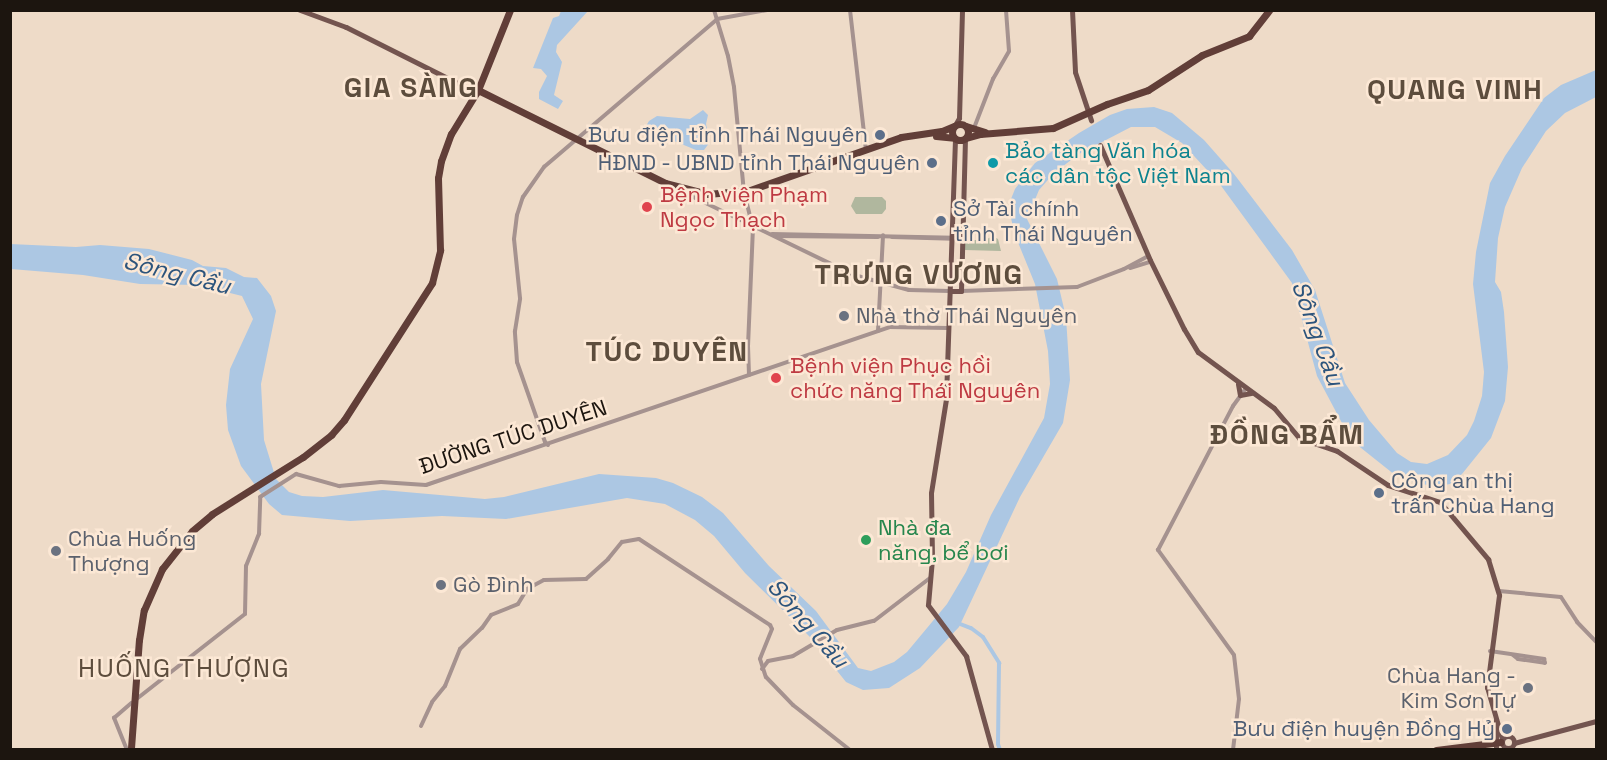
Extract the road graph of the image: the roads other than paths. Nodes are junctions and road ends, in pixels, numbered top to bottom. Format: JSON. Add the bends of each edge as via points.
{"nodes":[{"id":1,"x":300,"y":10,"type":"edge"},
{"id":2,"x":308,"y":10,"type":"edge"},
{"id":3,"x":510,"y":10,"type":"edge"},
{"id":4,"x":714,"y":10,"type":"edge"},
{"id":5,"x":767,"y":10,"type":"edge"},
{"id":6,"x":850,"y":10,"type":"edge"},
{"id":7,"x":963,"y":10,"type":"edge"},
{"id":8,"x":1006,"y":10,"type":"edge"},
{"id":9,"x":1074,"y":10,"type":"edge"},
{"id":10,"x":1269,"y":10,"type":"edge"},
{"id":11,"x":717,"y":20,"type":"junction"},
{"id":12,"x":387,"y":46,"type":"junction"},
{"id":13,"x":477,"y":91,"type":"junction"},
{"id":14,"x":1090,"y":113,"type":"junction"},
{"id":15,"x":960,"y":126,"type":"junction"},
{"id":16,"x":974,"y":129,"type":"junction"},
{"id":17,"x":954,"y":139,"type":"junction"},
{"id":18,"x":965,"y":139,"type":"junction"},
{"id":19,"x":575,"y":140,"type":"junction"},
{"id":20,"x":1100,"y":145,"type":"dead end"},
{"id":21,"x":866,"y":150,"type":"junction"},
{"id":22,"x":955,"y":164,"type":"junction"},
{"id":23,"x":963,"y":164,"type":"junction"},
{"id":24,"x":744,"y":193,"type":"junction"},
{"id":25,"x":701,"y":197,"type":"junction"},
{"id":26,"x":953,"y":209,"type":"junction"},
{"id":27,"x":963,"y":209,"type":"junction"},
{"id":28,"x":753,"y":227,"type":"junction"},
{"id":29,"x":769,"y":234,"type":"junction"},
{"id":30,"x":817,"y":235,"type":"junction"},
{"id":31,"x":774,"y":236,"type":"junction"},
{"id":32,"x":883,"y":236,"type":"junction"},
{"id":33,"x":952,"y":237,"type":"junction"},
{"id":34,"x":962,"y":238,"type":"junction"},
{"id":35,"x":1149,"y":259,"type":"junction"},
{"id":36,"x":880,"y":283,"type":"junction"},
{"id":37,"x":950,"y":291,"type":"junction"},
{"id":38,"x":961,"y":291,"type":"junction"},
{"id":39,"x":948,"y":328,"type":"junction"},
{"id":40,"x":878,"y":331,"type":"junction"},
{"id":41,"x":749,"y":375,"type":"junction"},
{"id":42,"x":1238,"y":382,"type":"junction"},
{"id":43,"x":1246,"y":388,"type":"junction"},
{"id":44,"x":1252,"y":393,"type":"junction"},
{"id":45,"x":1240,"y":395,"type":"junction"},
{"id":46,"x":549,"y":445,"type":"junction"},
{"id":47,"x":930,"y":578,"type":"junction"},
{"id":48,"x":1499,"y":591,"type":"junction"},
{"id":49,"x":1596,"y":642,"type":"edge"},
{"id":50,"x":1490,"y":651,"type":"junction"},
{"id":51,"x":1513,"y":654,"type":"junction"},
{"id":52,"x":762,"y":669,"type":"junction"},
{"id":53,"x":132,"y":703,"type":"junction"},
{"id":54,"x":1496,"y":720,"type":"junction"},
{"id":55,"x":1596,"y":721,"type":"edge"},
{"id":56,"x":421,"y":726,"type":"dead end"},
{"id":57,"x":1505,"y":744,"type":"edge"},
{"id":58,"x":130,"y":749,"type":"edge"},
{"id":59,"x":850,"y":750,"type":"edge"},
{"id":60,"x":992,"y":750,"type":"edge"},
{"id":61,"x":1233,"y":750,"type":"edge"},
{"id":62,"x":1436,"y":750,"type":"edge"},
{"id":63,"x":1456,"y":750,"type":"edge"}],
"edges":[{"from":1,"to":12,"type":"main road"},
{"from":2,"to":12,"type":"main road","via":[[338,20]]},
{"from":3,"to":13,"type":"highway"},
{"from":4,"to":11,"type":"street"},
{"from":5,"to":11,"type":"street"},
{"from":6,"to":21,"type":"street"},
{"from":7,"to":15,"type":"main road"},
{"from":8,"to":16,"type":"street","via":[[1009,51],[993,79]]},
{"from":9,"to":14,"type":"main road","via":[[1076,66]]},
{"from":10,"to":14,"type":"highway","via":[[1242,39],[1202,55],[1155,87]]},
{"from":11,"to":19,"type":"street"},
{"from":11,"to":24,"type":"street","via":[[737,100]]},
{"from":12,"to":13,"type":"main road"},
{"from":13,"to":19,"type":"highway"},
{"from":13,"to":53,"type":"highway","via":[[451,135],[439,169],[440,250],[432,283],[344,420],[325,441],[211,512],[191,529],[160,568],[137,637]]},
{"from":14,"to":16,"type":"highway","via":[[1042,127],[983,132]]},
{"from":14,"to":18,"type":"highway","via":[[1053,128],[980,134]]},
{"from":15,"to":16,"type":"highway"},
{"from":15,"to":17,"type":"highway","via":[[951,133]]},
{"from":15,"to":18,"type":"highway","via":[[968,134]]},
{"from":15,"to":21,"type":"highway","via":[[901,137]]},
{"from":17,"to":18,"type":"highway"},
{"from":17,"to":22,"type":"main road"},
{"from":17,"to":24,"type":"highway","via":[[942,136],[905,140]]},
{"from":18,"to":23,"type":"main road"},
{"from":19,"to":25,"type":"highway"},
{"from":19,"to":25,"type":"highway"},
{"from":19,"to":46,"type":"street","via":[[538,174],[519,206],[514,228],[520,298],[515,330],[517,362]]},
{"from":20,"to":35,"type":"main road"},
{"from":21,"to":24,"type":"highway"},
{"from":22,"to":23,"type":"street"},
{"from":22,"to":26,"type":"main road"},
{"from":23,"to":27,"type":"main road"},
{"from":24,"to":25,"type":"highway"},
{"from":24,"to":28,"type":"street"},
{"from":25,"to":28,"type":"street"},
{"from":26,"to":27,"type":"street"},
{"from":26,"to":33,"type":"main road"},
{"from":27,"to":34,"type":"main road"},
{"from":28,"to":29,"type":"street"},
{"from":28,"to":41,"type":"street"},
{"from":29,"to":30,"type":"street"},
{"from":29,"to":31,"type":"street"},
{"from":30,"to":31,"type":"street"},
{"from":30,"to":32,"type":"street"},
{"from":31,"to":36,"type":"street","via":[[819,260]]},
{"from":32,"to":33,"type":"street"},
{"from":32,"to":36,"type":"street"},
{"from":33,"to":34,"type":"street"},
{"from":33,"to":37,"type":"main road"},
{"from":34,"to":38,"type":"main road"},
{"from":35,"to":38,"type":"street","via":[[1075,288]]},
{"from":35,"to":42,"type":"main road","via":[[1192,343],[1205,358]]},
{"from":36,"to":37,"type":"street","via":[[905,289]]},
{"from":36,"to":40,"type":"street"},
{"from":37,"to":38,"type":"main road"},
{"from":37,"to":39,"type":"main road"},
{"from":39,"to":40,"type":"street","name":"ĐƯỜNG TÚC DUYÊN","via":[[896,327]]},
{"from":39,"to":47,"type":"main road","via":[[946,399],[930,499]]},
{"from":40,"to":41,"type":"street","name":"ĐƯỜNG TÚC DUYÊN"},
{"from":41,"to":46,"type":"street","name":"ĐƯỜNG TÚC DUYÊN"},
{"from":42,"to":43,"type":"main road"},
{"from":42,"to":45,"type":"main road"},
{"from":43,"to":44,"type":"main road"},
{"from":43,"to":45,"type":"street"},
{"from":44,"to":45,"type":"main road"},
{"from":44,"to":48,"type":"main road","via":[[1274,408],[1302,440],[1336,451],[1388,485],[1445,506],[1488,559]]},
{"from":45,"to":61,"type":"street","via":[[1158,550],[1234,656],[1239,699]]},
{"from":46,"to":53,"type":"street","name":"ĐƯỜNG TÚC DUYÊN","via":[[426,485],[381,482],[339,486],[299,473],[283,482],[261,496],[259,534],[246,567],[246,613]]},
{"from":47,"to":52,"type":"street","via":[[874,621],[833,632],[794,656],[768,661]]},
{"from":47,"to":60,"type":"main road","via":[[928,605],[966,656]]},
{"from":48,"to":49,"type":"street","via":[[1561,597]]},
{"from":48,"to":50,"type":"main road"},
{"from":50,"to":51,"type":"street"},
{"from":50,"to":54,"type":"main road","via":[[1487,687]]},
{"from":51,"to":51,"type":"street","via":[[1544,659],[1545,663],[1518,659]]},
{"from":52,"to":56,"type":"street","via":[[759,659],[772,629],[770,624],[639,539],[622,542],[586,579],[544,580],[527,589],[518,604],[490,615],[460,649],[445,686]]},
{"from":52,"to":59,"type":"street","via":[[793,705]]},
{"from":53,"to":58,"type":"highway"},
{"from":53,"to":58,"type":"street","via":[[114,718]]},
{"from":54,"to":57,"type":"main road"},
{"from":54,"to":57,"type":"main road"},
{"from":55,"to":57,"type":"main road"},
{"from":57,"to":62,"type":"highway"},
{"from":57,"to":63,"type":"highway"}]}
